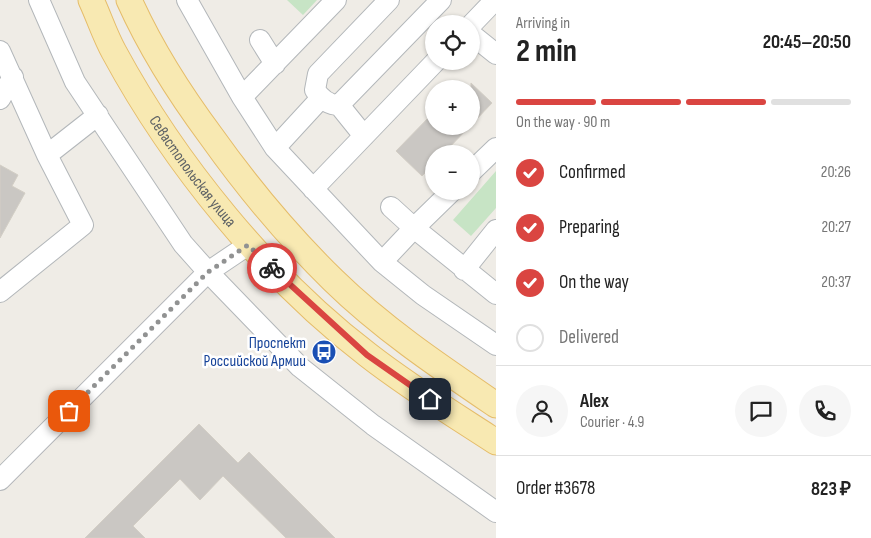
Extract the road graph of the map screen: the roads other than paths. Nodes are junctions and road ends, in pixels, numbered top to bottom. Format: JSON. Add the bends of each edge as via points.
{"nodes":[{"id":1,"x":39,"y":0,"type":"edge"},
{"id":2,"x":92,"y":0,"type":"edge"},
{"id":3,"x":129,"y":0,"type":"edge"},
{"id":4,"x":186,"y":0,"type":"edge"},
{"id":5,"x":336,"y":0,"type":"edge"},
{"id":6,"x":389,"y":0,"type":"edge"},
{"id":7,"x":441,"y":0,"type":"edge"},
{"id":8,"x":494,"y":0,"type":"edge"},
{"id":9,"x":480,"y":15,"type":"edge"},
{"id":10,"x":260,"y":40,"type":"dead end"},
{"id":11,"x":480,"y":41,"type":"edge"},
{"id":12,"x":0,"y":52,"type":"edge"},
{"id":13,"x":496,"y":54,"type":"edge"},
{"id":14,"x":275,"y":64,"type":"junction"},
{"id":15,"x":427,"y":70,"type":"edge"},
{"id":16,"x":13,"y":77,"type":"junction"},
{"id":17,"x":242,"y":97,"type":"junction"},
{"id":18,"x":0,"y":99,"type":"edge"},
{"id":19,"x":330,"y":101,"type":"junction"},
{"id":20,"x":98,"y":115,"type":"junction"},
{"id":21,"x":364,"y":136,"type":"junction"},
{"id":22,"x":276,"y":148,"type":"junction"},
{"id":23,"x":496,"y":148,"type":"edge"},
{"id":24,"x":47,"y":155,"type":"junction"},
{"id":25,"x":480,"y":163,"type":"edge"},
{"id":26,"x":312,"y":189,"type":"junction"},
{"id":27,"x":443,"y":200,"type":"edge"},
{"id":28,"x":391,"y":207,"type":"dead end"},
{"id":29,"x":414,"y":228,"type":"junction"},
{"id":30,"x":496,"y":230,"type":"edge"},
{"id":31,"x":248,"y":245,"type":"junction"},
{"id":32,"x":382,"y":262,"type":"junction"},
{"id":33,"x":464,"y":270,"type":"junction"},
{"id":34,"x":208,"y":272,"type":"junction"},
{"id":35,"x":0,"y":292,"type":"edge"},
{"id":36,"x":496,"y":294,"type":"edge"},
{"id":37,"x":496,"y":345,"type":"edge"},
{"id":38,"x":496,"y":405,"type":"edge"},
{"id":39,"x":496,"y":442,"type":"edge"},
{"id":40,"x":0,"y":480,"type":"edge"},
{"id":41,"x":496,"y":512,"type":"edge"}],
"edges":[{"from":1,"to":20,"type":"street","via":[[75,82]]},
{"from":2,"to":31,"type":"main road","name":"Севастопольская улица","via":[[114,51],[155,120]]},
{"from":3,"to":38,"type":"main road","via":[[143,31],[179,92],[275,220],[334,282],[447,372]]},
{"from":4,"to":17,"type":"street"},
{"from":5,"to":14,"type":"street"},
{"from":6,"to":19,"type":"street","via":[[318,74],[315,90]]},
{"from":7,"to":19,"type":"street"},
{"from":8,"to":9,"type":"street"},
{"from":10,"to":14,"type":"street"},
{"from":11,"to":13,"type":"street"},
{"from":12,"to":16,"type":"street"},
{"from":14,"to":17,"type":"street"},
{"from":15,"to":21,"type":"street"},
{"from":16,"to":18,"type":"street"},
{"from":16,"to":24,"type":"street"},
{"from":17,"to":22,"type":"street"},
{"from":19,"to":21,"type":"street"},
{"from":19,"to":22,"type":"street"},
{"from":20,"to":24,"type":"street"},
{"from":20,"to":34,"type":"street","via":[[183,244]]},
{"from":21,"to":26,"type":"street"},
{"from":22,"to":26,"type":"street"},
{"from":23,"to":25,"type":"street"},
{"from":24,"to":35,"type":"street","via":[[82,225]]},
{"from":26,"to":32,"type":"street"},
{"from":27,"to":29,"type":"street"},
{"from":28,"to":29,"type":"street"},
{"from":29,"to":32,"type":"street"},
{"from":29,"to":33,"type":"street"},
{"from":30,"to":33,"type":"street"},
{"from":31,"to":34,"type":"street"},
{"from":31,"to":39,"type":"main road","name":"Севастопольская улица","via":[[367,355]]},
{"from":32,"to":37,"type":"street","via":[[423,295]]},
{"from":33,"to":36,"type":"street"},
{"from":34,"to":40,"type":"street"},
{"from":34,"to":41,"type":"street","via":[[300,367],[373,425]]}]}
